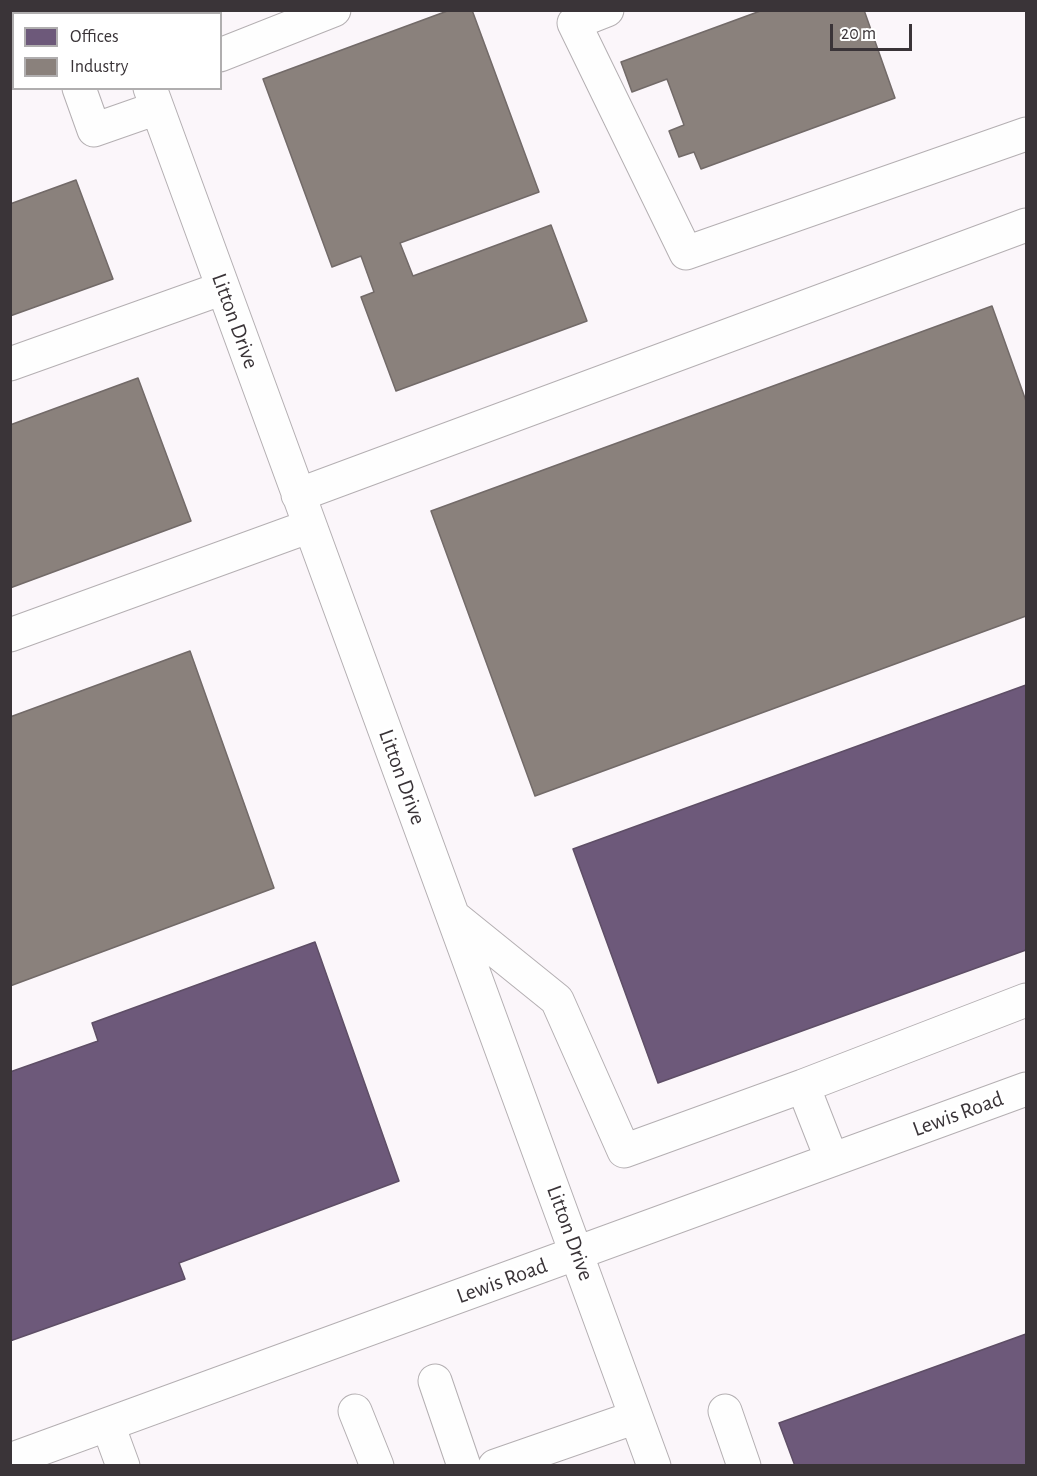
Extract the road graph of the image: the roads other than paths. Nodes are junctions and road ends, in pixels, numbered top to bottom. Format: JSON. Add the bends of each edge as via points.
{"nodes":[{"id":1,"x":334,"y":10,"type":"edge"},
{"id":2,"x":607,"y":10,"type":"edge"},
{"id":3,"x":222,"y":55,"type":"edge"},
{"id":4,"x":80,"y":90,"type":"edge"},
{"id":5,"x":154,"y":98,"type":"edge"},
{"id":6,"x":1026,"y":134,"type":"edge"},
{"id":7,"x":1026,"y":225,"type":"edge"},
{"id":8,"x":223,"y":288,"type":"junction"},
{"id":9,"x":10,"y":364,"type":"edge"},
{"id":10,"x":298,"y":495,"type":"junction"},
{"id":11,"x":310,"y":526,"type":"junction"},
{"id":12,"x":10,"y":635,"type":"edge"},
{"id":13,"x":453,"y":916,"type":"junction"},
{"id":14,"x":1026,"y":1000,"type":"edge"},
{"id":15,"x":803,"y":1086,"type":"junction"},
{"id":16,"x":1026,"y":1089,"type":"edge"},
{"id":17,"x":832,"y":1160,"type":"junction"},
{"id":18,"x":577,"y":1253,"type":"junction"},
{"id":19,"x":435,"y":1382,"type":"dead end"},
{"id":20,"x":355,"y":1411,"type":"dead end"},
{"id":21,"x":725,"y":1411,"type":"dead end"},
{"id":22,"x":636,"y":1417,"type":"junction"},
{"id":23,"x":108,"y":1425,"type":"junction"},
{"id":24,"x":10,"y":1460,"type":"edge"},
{"id":25,"x":123,"y":1466,"type":"edge"},
{"id":26,"x":377,"y":1466,"type":"edge"},
{"id":27,"x":464,"y":1466,"type":"edge"},
{"id":28,"x":495,"y":1466,"type":"edge"},
{"id":29,"x":654,"y":1466,"type":"edge"},
{"id":30,"x":744,"y":1466,"type":"edge"}],
"edges":[{"from":1,"to":3,"type":"street"},
{"from":2,"to":6,"type":"street","via":[[574,23],[686,253]]},
{"from":4,"to":5,"type":"street","via":[[94,130]]},
{"from":5,"to":8,"type":"street","name":"Litton Drive"},
{"from":7,"to":10,"type":"street"},
{"from":8,"to":9,"type":"street"},
{"from":8,"to":10,"type":"street","name":"Litton Drive"},
{"from":10,"to":11,"type":"street","name":"Litton Drive"},
{"from":11,"to":12,"type":"street"},
{"from":11,"to":13,"type":"street","name":"Litton Drive"},
{"from":13,"to":15,"type":"street","via":[[557,1000],[624,1151]]},
{"from":13,"to":18,"type":"street","name":"Litton Drive"},
{"from":14,"to":15,"type":"street"},
{"from":15,"to":17,"type":"street"},
{"from":16,"to":17,"type":"street","name":"Lewis Road"},
{"from":17,"to":18,"type":"street","name":"Lewis Road"},
{"from":18,"to":22,"type":"street","name":"Litton Drive"},
{"from":18,"to":23,"type":"street","name":"Lewis Road"},
{"from":19,"to":27,"type":"street"},
{"from":20,"to":26,"type":"street"},
{"from":21,"to":30,"type":"street"},
{"from":22,"to":28,"type":"street"},
{"from":22,"to":29,"type":"street","name":"Litton Drive"},
{"from":23,"to":24,"type":"street","name":"Lewis Road"},
{"from":23,"to":25,"type":"street"}]}
